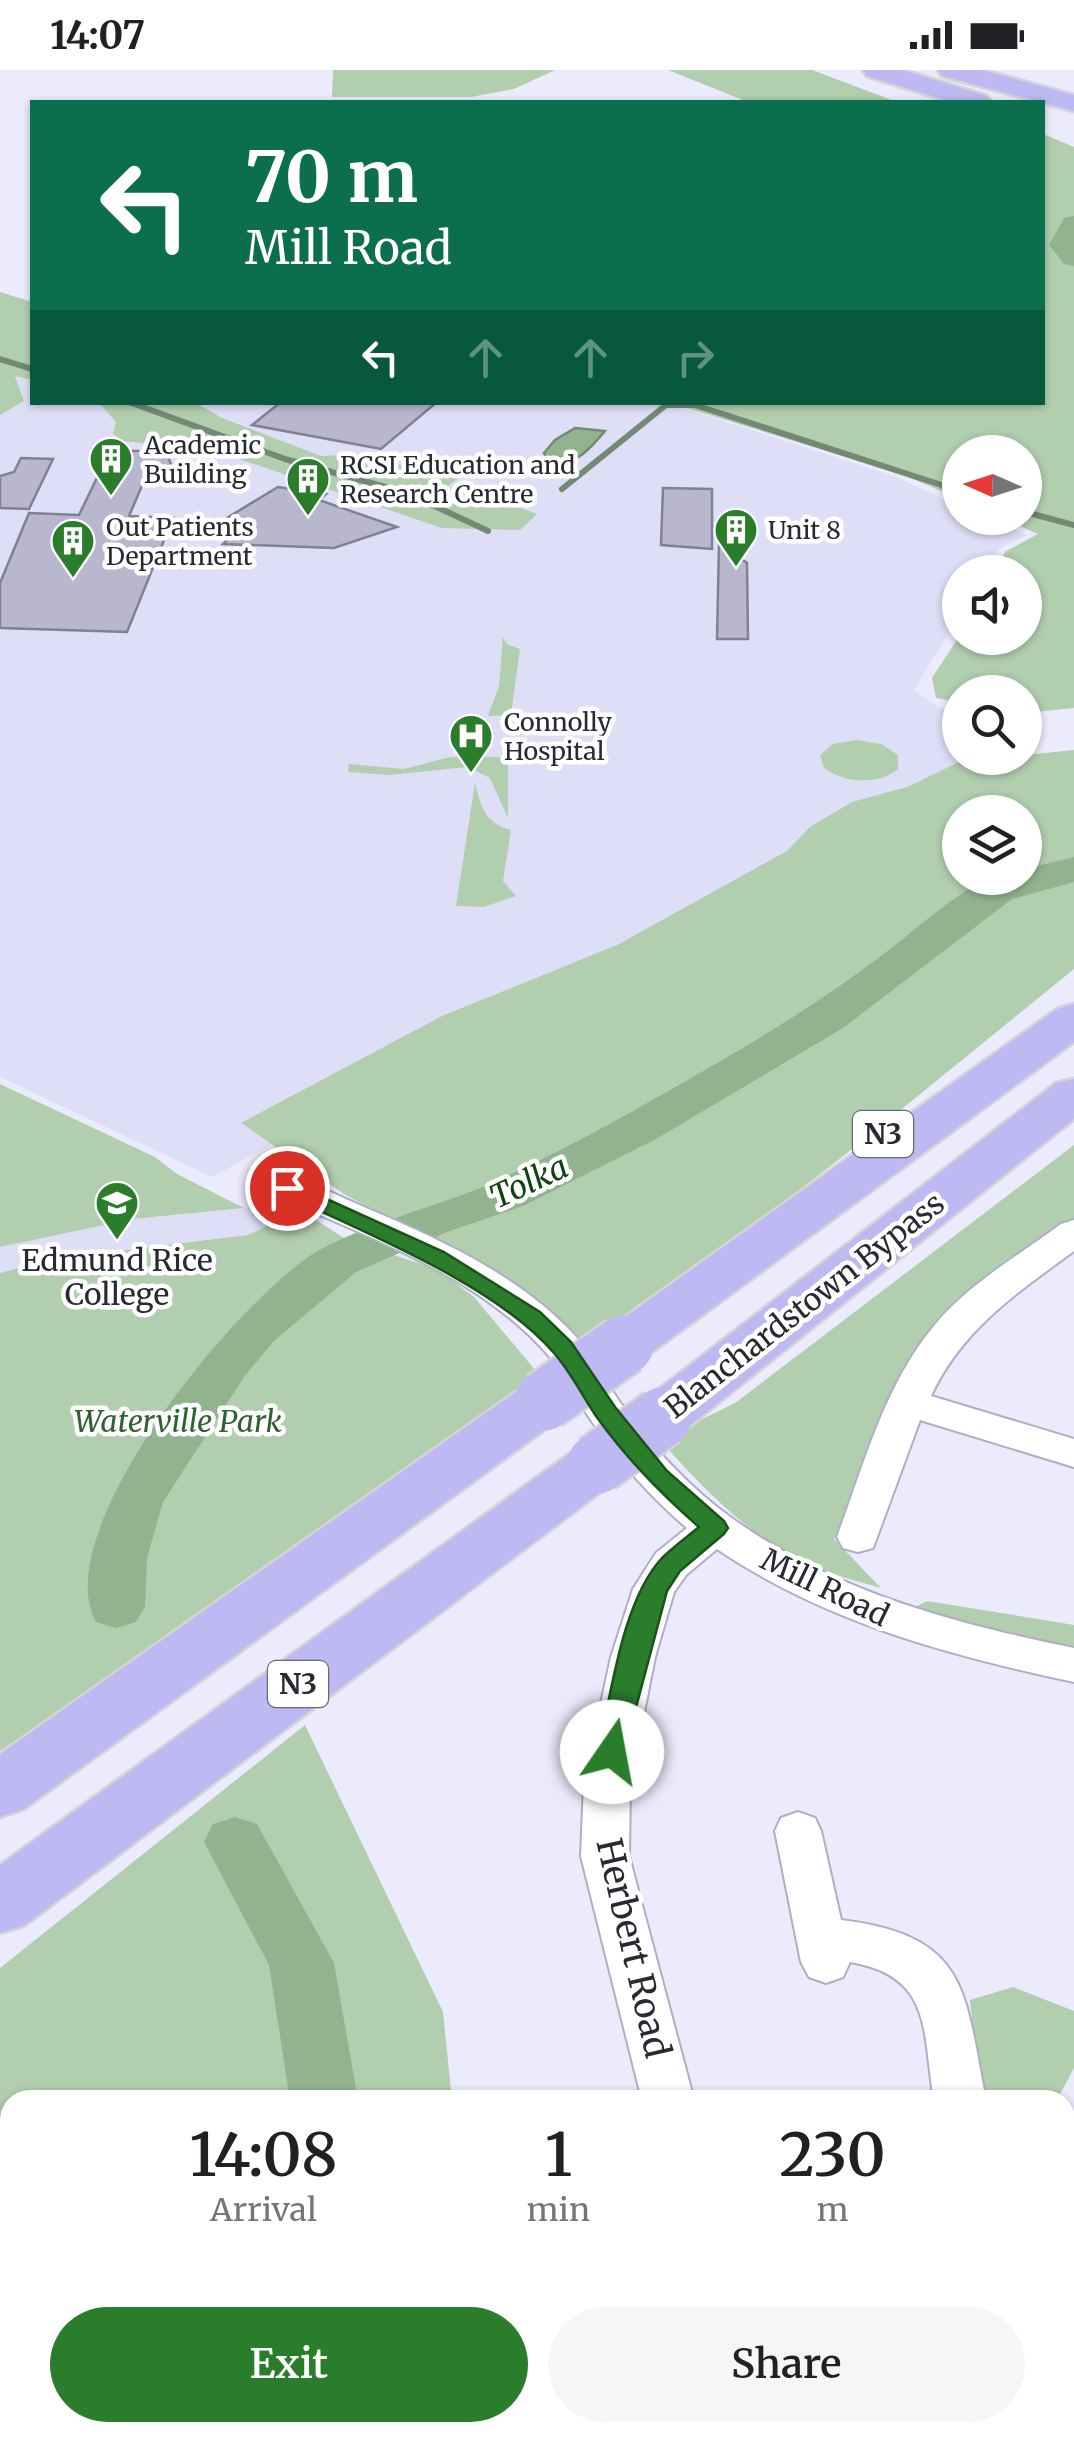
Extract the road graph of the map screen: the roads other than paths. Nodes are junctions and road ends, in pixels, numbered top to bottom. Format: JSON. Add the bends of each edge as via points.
{"nodes":[{"id":1,"x":876,"y":70,"type":"edge"},
{"id":2,"x":907,"y":70,"type":"edge"},
{"id":3,"x":951,"y":70,"type":"edge"},
{"id":4,"x":1017,"y":70,"type":"edge"},
{"id":5,"x":1074,"y":85,"type":"edge"},
{"id":6,"x":971,"y":100,"type":"edge"},
{"id":7,"x":1007,"y":100,"type":"edge"},
{"id":8,"x":1074,"y":103,"type":"edge"},
{"id":9,"x":1045,"y":112,"type":"edge"},
{"id":10,"x":1074,"y":121,"type":"edge"},
{"id":11,"x":1045,"y":122,"type":"edge"},
{"id":12,"x":1074,"y":130,"type":"edge"},
{"id":13,"x":1074,"y":980,"type":"edge"},
{"id":14,"x":1074,"y":1019,"type":"edge"},
{"id":15,"x":1074,"y":1094,"type":"edge"},
{"id":16,"x":287,"y":1188,"type":"dead end"},
{"id":17,"x":1074,"y":1232,"type":"edge"},
{"id":18,"x":696,"y":1292,"type":"junction"},
{"id":19,"x":909,"y":1404,"type":"junction"},
{"id":20,"x":1074,"y":1454,"type":"edge"},
{"id":21,"x":715,"y":1528,"type":"junction"},
{"id":22,"x":858,"y":1536,"type":"dead end"},
{"id":23,"x":1074,"y":1665,"type":"edge"},
{"id":24,"x":0,"y":1790,"type":"edge"},
{"id":25,"x":798,"y":1831,"type":"dead end"},
{"id":26,"x":0,"y":1904,"type":"edge"},
{"id":27,"x":665,"y":2090,"type":"edge"},
{"id":28,"x":958,"y":2090,"type":"edge"}],
"edges":[{"from":1,"to":6,"type":"highway"},
{"from":2,"to":7,"type":"highway"},
{"from":3,"to":8,"type":"highway"},
{"from":4,"to":5,"type":"highway"},
{"from":9,"to":10,"type":"highway"},
{"from":11,"to":12,"type":"highway"},
{"from":13,"to":18,"type":"highway","number":"N3","via":[[788,1208]]},
{"from":14,"to":18,"type":"highway","number":"N3"},
{"from":15,"to":26,"type":"highway","name":"Blanchardstown Bypass","number":"N3","bridge":true,"via":[[662,1417]]},
{"from":16,"to":21,"type":"street","name":"Mill Road","via":[[436,1257],[531,1317],[658,1477]]},
{"from":17,"to":19,"type":"street","via":[[959,1322],[923,1371]]},
{"from":18,"to":24,"type":"highway","number":"N3","bridge":true},
{"from":19,"to":20,"type":"street"},
{"from":19,"to":22,"type":"street"},
{"from":21,"to":23,"type":"street","name":"Mill Road","via":[[776,1568],[862,1610],[949,1638]]},
{"from":21,"to":27,"type":"street","name":"Herbert Road","via":[[671,1564],[654,1589],[606,1783],[605,1856]]},
{"from":25,"to":28,"type":"street","via":[[824,1952],[870,1944],[926,1972],[941,1994]]}]}
